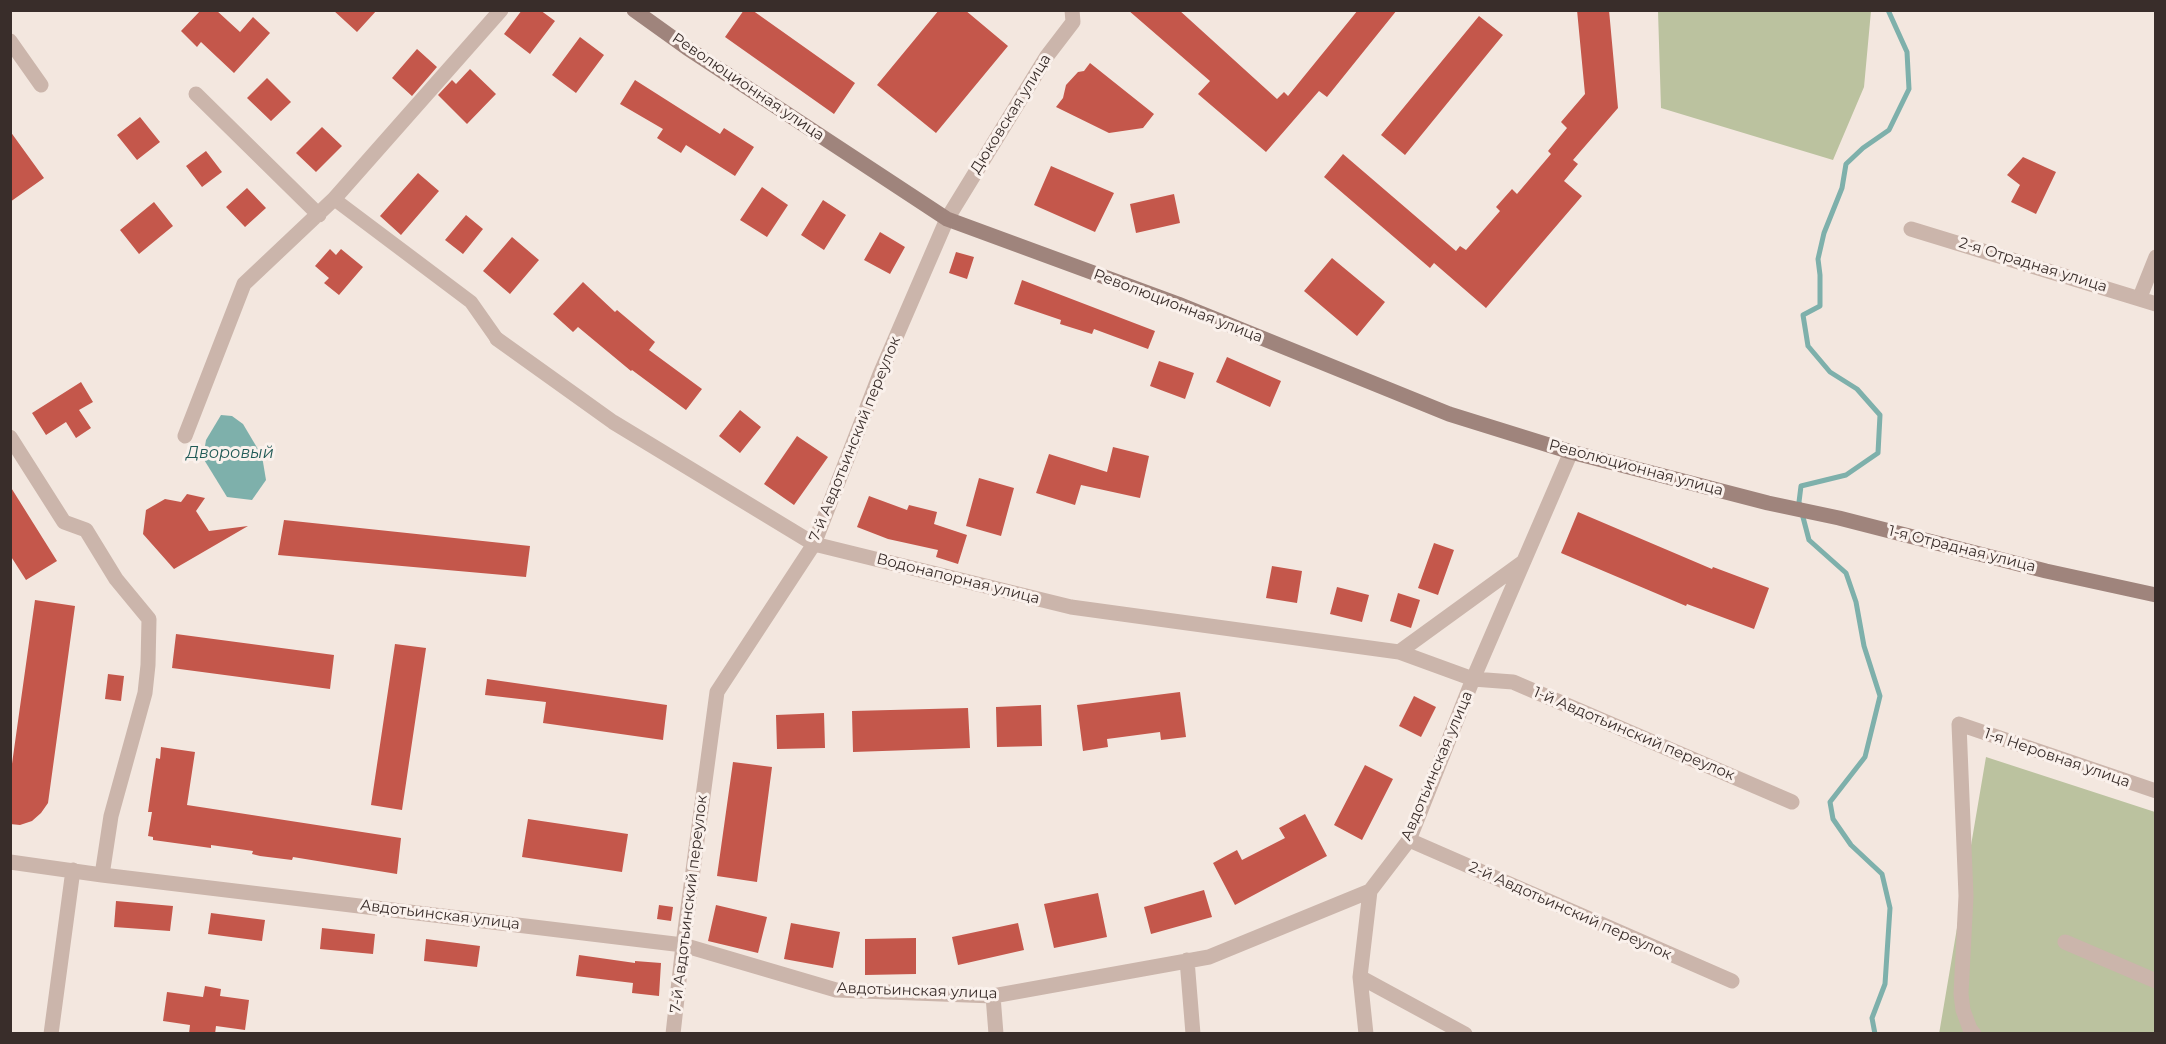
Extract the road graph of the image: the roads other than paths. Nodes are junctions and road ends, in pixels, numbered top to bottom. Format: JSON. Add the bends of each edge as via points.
{"nodes":[{"id":1,"x":501,"y":10,"type":"edge"},
{"id":2,"x":634,"y":10,"type":"edge"},
{"id":3,"x":1072,"y":10,"type":"edge"},
{"id":4,"x":10,"y":41,"type":"edge"},
{"id":5,"x":41,"y":85,"type":"dead end"},
{"id":6,"x":196,"y":94,"type":"dead end"},
{"id":7,"x":334,"y":199,"type":"junction"},
{"id":8,"x":318,"y":215,"type":"junction"},
{"id":9,"x":947,"y":219,"type":"junction"},
{"id":10,"x":1911,"y":229,"type":"dead end"},
{"id":11,"x":2156,"y":257,"type":"edge"},
{"id":12,"x":2140,"y":297,"type":"junction"},
{"id":13,"x":2156,"y":304,"type":"edge"},
{"id":14,"x":496,"y":339,"type":"joint"},
{"id":15,"x":185,"y":436,"type":"dead end"},
{"id":16,"x":10,"y":437,"type":"edge"},
{"id":17,"x":1571,"y":452,"type":"junction"},
{"id":18,"x":1768,"y":503,"type":"joint"},
{"id":19,"x":814,"y":544,"type":"junction"},
{"id":20,"x":1524,"y":560,"type":"junction"},
{"id":21,"x":2156,"y":595,"type":"edge"},
{"id":22,"x":1399,"y":652,"type":"junction"},
{"id":23,"x":1473,"y":679,"type":"junction"},
{"id":24,"x":2156,"y":791,"type":"edge"},
{"id":25,"x":1792,"y":802,"type":"dead end"},
{"id":26,"x":1408,"y":840,"type":"junction"},
{"id":27,"x":10,"y":862,"type":"edge"},
{"id":28,"x":73,"y":870,"type":"junction"},
{"id":29,"x":102,"y":875,"type":"junction"},
{"id":30,"x":1370,"y":891,"type":"junction"},
{"id":31,"x":2065,"y":942,"type":"dead end"},
{"id":32,"x":683,"y":945,"type":"junction"},
{"id":33,"x":1187,"y":960,"type":"junction"},
{"id":34,"x":1360,"y":977,"type":"junction"},
{"id":35,"x":1732,"y":981,"type":"dead end"},
{"id":36,"x":2156,"y":981,"type":"edge"},
{"id":37,"x":993,"y":996,"type":"junction"},
{"id":38,"x":51,"y":1034,"type":"edge"},
{"id":39,"x":673,"y":1034,"type":"edge"},
{"id":40,"x":996,"y":1034,"type":"edge"},
{"id":41,"x":1193,"y":1034,"type":"edge"},
{"id":42,"x":1366,"y":1034,"type":"edge"},
{"id":43,"x":1465,"y":1034,"type":"edge"},
{"id":44,"x":1974,"y":1034,"type":"edge"}],
"edges":[{"from":1,"to":7,"type":"street"},
{"from":2,"to":9,"type":"main road","name":"Революционная улица"},
{"from":3,"to":9,"type":"street","name":"Дюковская улица","via":[[1073,22],[1047,56]]},
{"from":4,"to":5,"type":"street"},
{"from":6,"to":8,"type":"street"},
{"from":7,"to":8,"type":"street"},
{"from":7,"to":14,"type":"street","via":[[471,302]]},
{"from":8,"to":15,"type":"street","via":[[244,284]]},
{"from":9,"to":17,"type":"main road","name":"Революционная улица","via":[[1178,304],[1449,414]]},
{"from":9,"to":19,"type":"street","name":"7-й Авдотьинский переулок","via":[[880,374]]},
{"from":10,"to":12,"type":"street","name":"2-я Отрадная улица"},
{"from":11,"to":12,"type":"street"},
{"from":12,"to":13,"type":"street","name":"2-я Отрадная улица"},
{"from":14,"to":19,"type":"street","name":"Водонапорная улица","via":[[613,422]]},
{"from":16,"to":29,"type":"street","via":[[64,522],[86,530],[116,579],[149,620],[145,693],[111,816]]},
{"from":17,"to":18,"type":"main road","name":"Революционная улица"},
{"from":17,"to":20,"type":"street","name":"Авдотьинская улица"},
{"from":18,"to":21,"type":"main road","name":"1-я Отрадная улица"},
{"from":19,"to":22,"type":"street","name":"Водонапорная улица","via":[[1071,607]]},
{"from":19,"to":32,"type":"street","name":"7-й Авдотьинский переулок","via":[[717,692]]},
{"from":20,"to":22,"type":"street"},
{"from":20,"to":23,"type":"street","name":"Авдотьинская улица"},
{"from":22,"to":23,"type":"street","name":"Водонапорная улица"},
{"from":23,"to":25,"type":"street","name":"1-й Авдотьинский переулок","via":[[1513,682]]},
{"from":23,"to":26,"type":"street","name":"Авдотьинская улица"},
{"from":24,"to":44,"type":"street","name":"1-я Неровная улица","via":[[1959,724],[1966,896],[1961,994],[1963,1010]]},
{"from":26,"to":30,"type":"street","name":"Авдотьинская улица"},
{"from":26,"to":35,"type":"street","name":"2-й Авдотьинский переулок"},
{"from":27,"to":28,"type":"street","name":"Авдотьинская улица"},
{"from":28,"to":29,"type":"street","name":"Авдотьинская улица"},
{"from":28,"to":38,"type":"street"},
{"from":29,"to":32,"type":"street","name":"Авдотьинская улица"},
{"from":30,"to":33,"type":"street","name":"Авдотьинская улица","via":[[1209,957]]},
{"from":30,"to":34,"type":"street"},
{"from":31,"to":36,"type":"street"},
{"from":32,"to":37,"type":"street","name":"Авдотьинская улица","via":[[836,990]]},
{"from":32,"to":39,"type":"street","name":"7-й Авдотьинский переулок"},
{"from":33,"to":37,"type":"street","name":"Авдотьинская улица"},
{"from":33,"to":41,"type":"street"},
{"from":34,"to":42,"type":"street"},
{"from":34,"to":43,"type":"street"},
{"from":37,"to":40,"type":"street"}]}
